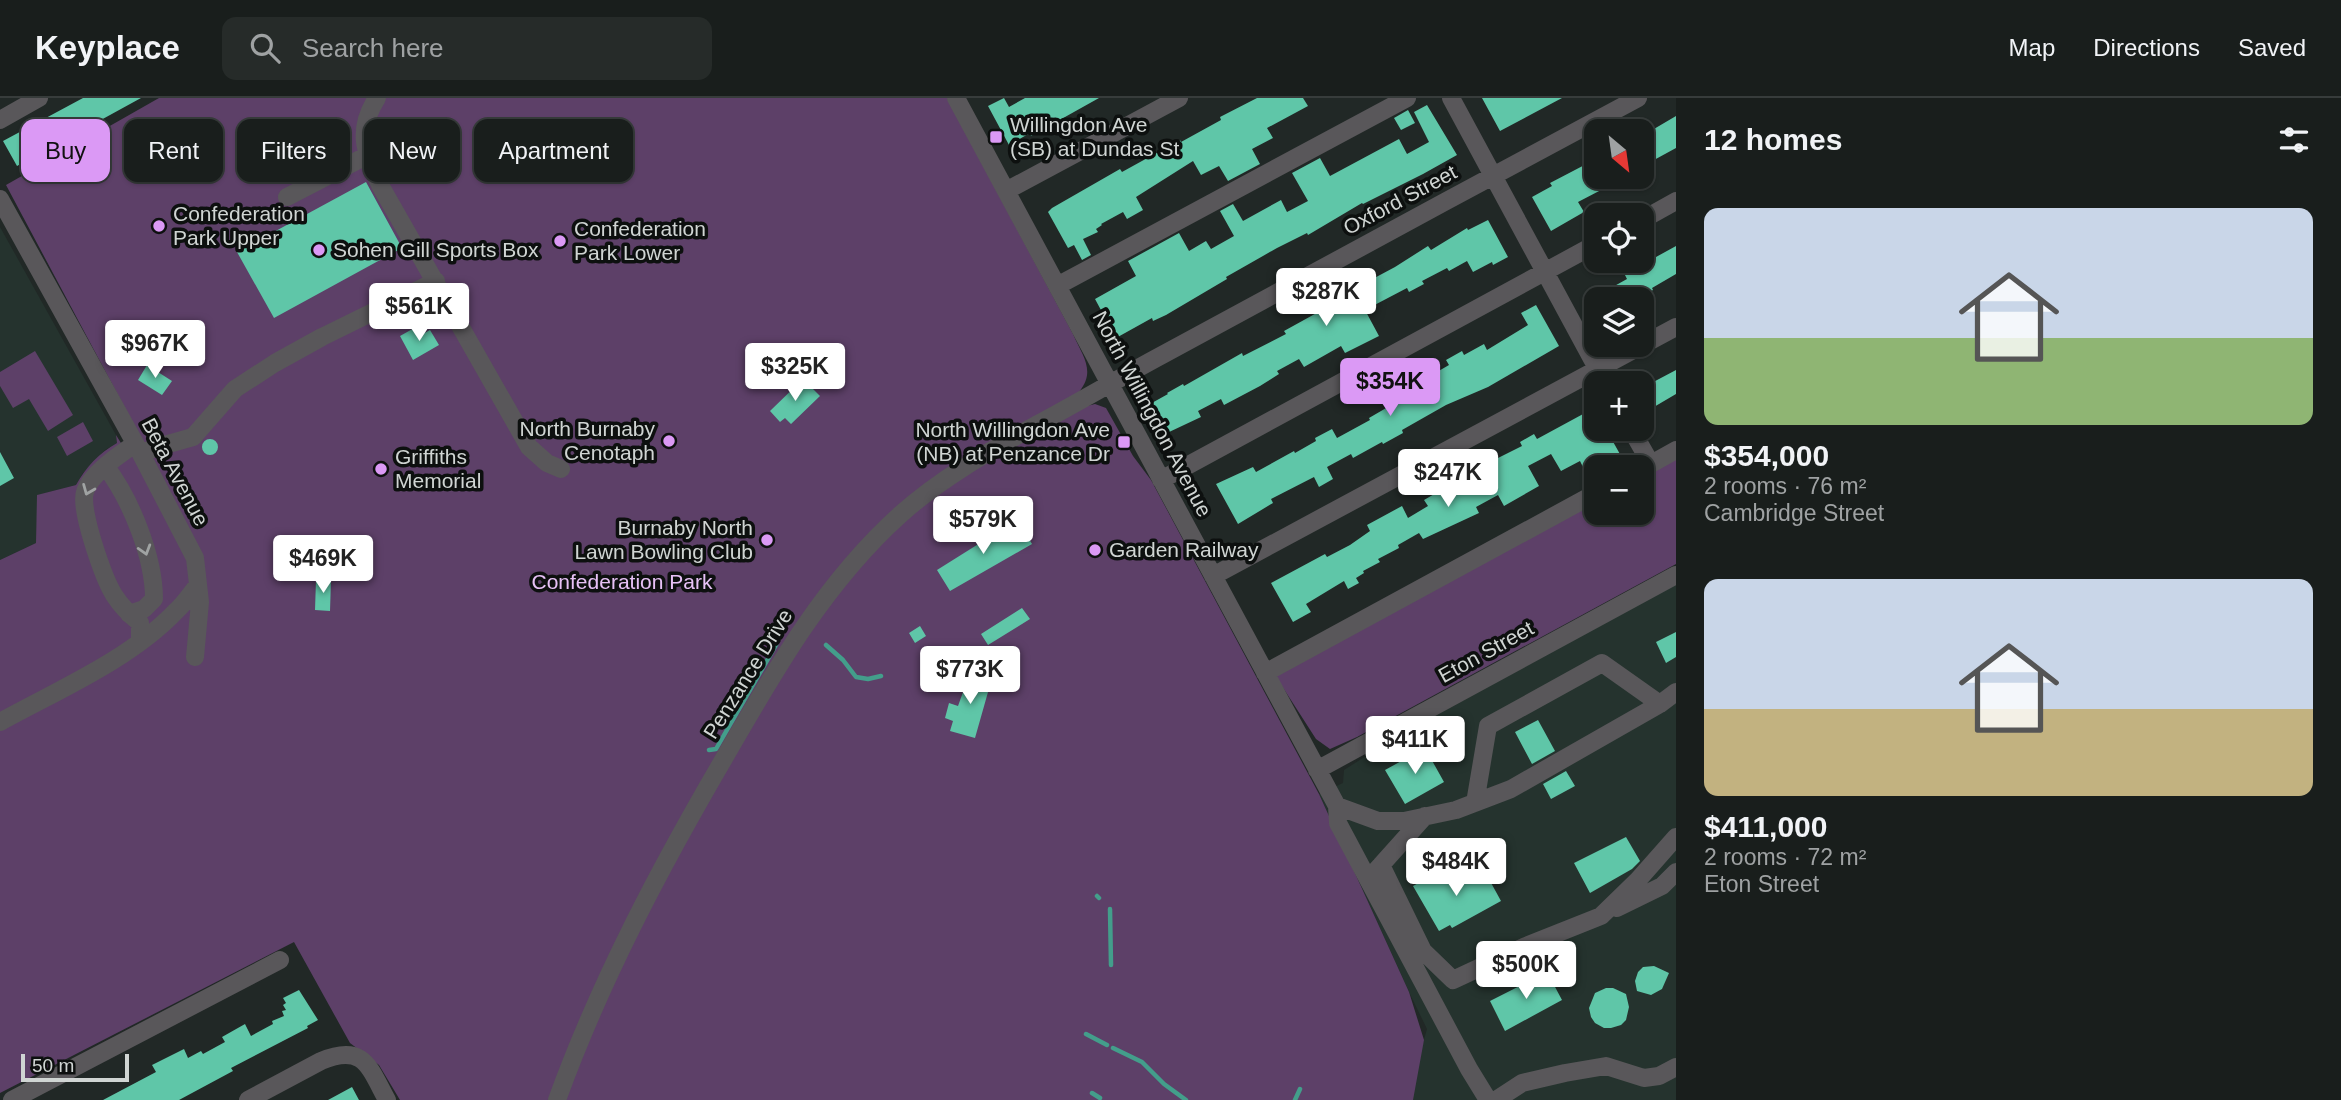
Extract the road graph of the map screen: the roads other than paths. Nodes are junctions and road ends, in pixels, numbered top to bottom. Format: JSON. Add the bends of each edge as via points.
{"nodes":[{"id":1,"x":39,"y":98,"type":"edge"},
{"id":2,"x":377,"y":98,"type":"edge"},
{"id":3,"x":956,"y":98,"type":"edge"},
{"id":4,"x":1179,"y":98,"type":"edge"},
{"id":5,"x":1406,"y":98,"type":"edge"},
{"id":6,"x":1451,"y":98,"type":"edge"},
{"id":7,"x":1638,"y":98,"type":"edge"},
{"id":8,"x":366,"y":119,"type":"edge"},
{"id":9,"x":0,"y":120,"type":"edge"},
{"id":10,"x":364,"y":157,"type":"edge"},
{"id":11,"x":1494,"y":176,"type":"junction"},
{"id":12,"x":379,"y":182,"type":"edge"},
{"id":13,"x":1006,"y":191,"type":"junction"},
{"id":14,"x":287,"y":197,"type":"dead end"},
{"id":15,"x":0,"y":199,"type":"edge"},
{"id":16,"x":1676,"y":201,"type":"edge"},
{"id":17,"x":1654,"y":213,"type":"edge"},
{"id":18,"x":1584,"y":251,"type":"edge"},
{"id":19,"x":1545,"y":272,"type":"junction"},
{"id":20,"x":436,"y":281,"type":"junction"},
{"id":21,"x":1058,"y":286,"type":"junction"},
{"id":22,"x":1676,"y":327,"type":"edge"},
{"id":23,"x":1598,"y":371,"type":"edge"},
{"id":24,"x":1609,"y":371,"type":"edge"},
{"id":25,"x":1110,"y":384,"type":"junction"},
{"id":26,"x":1584,"y":385,"type":"edge"},
{"id":27,"x":138,"y":449,"type":"junction"},
{"id":28,"x":1676,"y":450,"type":"edge"},
{"id":29,"x":1654,"y":462,"type":"edge"},
{"id":30,"x":106,"y":467,"type":"junction"},
{"id":31,"x":561,"y":469,"type":"dead end"},
{"id":32,"x":1161,"y":480,"type":"junction"},
{"id":33,"x":1584,"y":500,"type":"edge"},
{"id":34,"x":1676,"y":575,"type":"edge"},
{"id":35,"x":1213,"y":576,"type":"junction"},
{"id":36,"x":198,"y":585,"type":"junction"},
{"id":37,"x":129,"y":614,"type":"junction"},
{"id":38,"x":140,"y":642,"type":"junction"},
{"id":39,"x":195,"y":657,"type":"dead end"},
{"id":40,"x":1265,"y":673,"type":"junction"},
{"id":41,"x":1676,"y":692,"type":"edge"},
{"id":42,"x":1660,"y":704,"type":"junction"},
{"id":43,"x":0,"y":722,"type":"edge"},
{"id":44,"x":1317,"y":770,"type":"junction"},
{"id":45,"x":1475,"y":803,"type":"junction"},
{"id":46,"x":1337,"y":806,"type":"junction"},
{"id":47,"x":1425,"y":816,"type":"junction"},
{"id":48,"x":1676,"y":837,"type":"edge"},
{"id":49,"x":1381,"y":865,"type":"junction"},
{"id":50,"x":1676,"y":872,"type":"edge"},
{"id":51,"x":1368,"y":879,"type":"junction"},
{"id":52,"x":1601,"y":916,"type":"junction"},
{"id":53,"x":280,"y":960,"type":"dead end"},
{"id":54,"x":1676,"y":1067,"type":"edge"},
{"id":55,"x":12,"y":1100,"type":"edge"},
{"id":56,"x":248,"y":1100,"type":"edge"},
{"id":57,"x":387,"y":1100,"type":"edge"},
{"id":58,"x":557,"y":1100,"type":"edge"},
{"id":59,"x":1488,"y":1100,"type":"edge"},
{"id":60,"x":1496,"y":1100,"type":"edge"}],
"edges":[{"from":1,"to":9,"type":"street"},
{"from":2,"to":8,"type":"street"},
{"from":3,"to":13,"type":"street","name":"North Willingdon Avenue"},
{"from":4,"to":13,"type":"street"},
{"from":5,"to":21,"type":"street"},
{"from":6,"to":11,"type":"street"},
{"from":7,"to":11,"type":"street","name":"Oxford Street"},
{"from":10,"to":14,"type":"street"},
{"from":11,"to":19,"type":"street"},
{"from":11,"to":25,"type":"street","name":"Oxford Street"},
{"from":12,"to":20,"type":"street"},
{"from":13,"to":21,"type":"street","name":"North Willingdon Avenue"},
{"from":15,"to":27,"type":"street","name":"Beta Avenue"},
{"from":16,"to":17,"type":"street"},
{"from":18,"to":19,"type":"street"},
{"from":19,"to":23,"type":"street"},
{"from":19,"to":32,"type":"street"},
{"from":20,"to":27,"type":"street","via":[[265,370],[236,389],[193,437]]},
{"from":20,"to":31,"type":"street","via":[[529,447]]},
{"from":21,"to":25,"type":"street","name":"North Willingdon Avenue"},
{"from":22,"to":24,"type":"street"},
{"from":25,"to":32,"type":"street","name":"North Willingdon Avenue"},
{"from":25,"to":58,"type":"street","name":"Penzance Drive","via":[[995,448],[918,499],[874,540],[820,603],[766,685],[661,870],[600,990]]},
{"from":26,"to":35,"type":"street"},
{"from":27,"to":30,"type":"street","via":[[120,454]]},
{"from":27,"to":36,"type":"street","name":"Beta Avenue","via":[[195,558]]},
{"from":28,"to":29,"type":"street"},
{"from":30,"to":37,"type":"street","one_way":true,"via":[[85,490],[83,511],[114,595]]},
{"from":30,"to":37,"type":"street","one_way":true,"via":[[128,502],[154,586],[154,599]]},
{"from":32,"to":35,"type":"street","name":"North Willingdon Avenue"},
{"from":33,"to":40,"type":"street"},
{"from":34,"to":44,"type":"street","name":"Eton Street"},
{"from":35,"to":40,"type":"street","name":"North Willingdon Avenue"},
{"from":36,"to":38,"type":"street","via":[[177,611]]},
{"from":36,"to":39,"type":"street","name":"Beta Avenue"},
{"from":37,"to":38,"type":"street","via":[[140,623]]},
{"from":38,"to":43,"type":"street"},
{"from":40,"to":44,"type":"street","name":"North Willingdon Avenue"},
{"from":41,"to":42,"type":"street"},
{"from":42,"to":45,"type":"street","via":[[1511,789]]},
{"from":42,"to":45,"type":"street","via":[[1602,663],[1488,726]]},
{"from":44,"to":46,"type":"street","name":"North Willingdon Avenue"},
{"from":45,"to":47,"type":"street"},
{"from":46,"to":47,"type":"street","via":[[1378,821]]},
{"from":46,"to":51,"type":"street","name":"North Willingdon Avenue","via":[[1338,823]]},
{"from":47,"to":49,"type":"street"},
{"from":48,"to":52,"type":"street"},
{"from":49,"to":51,"type":"street"},
{"from":49,"to":52,"type":"street","via":[[1423,951],[1453,980]]},
{"from":50,"to":52,"type":"street","via":[[1662,886]]},
{"from":51,"to":59,"type":"street","name":"North Willingdon Avenue"},
{"from":53,"to":55,"type":"street"},
{"from":54,"to":60,"type":"street","via":[[1644,1078],[1606,1066],[1565,1073],[1522,1083]]},
{"from":56,"to":57,"type":"street","via":[[321,1061],[347,1054],[360,1057]]}]}
